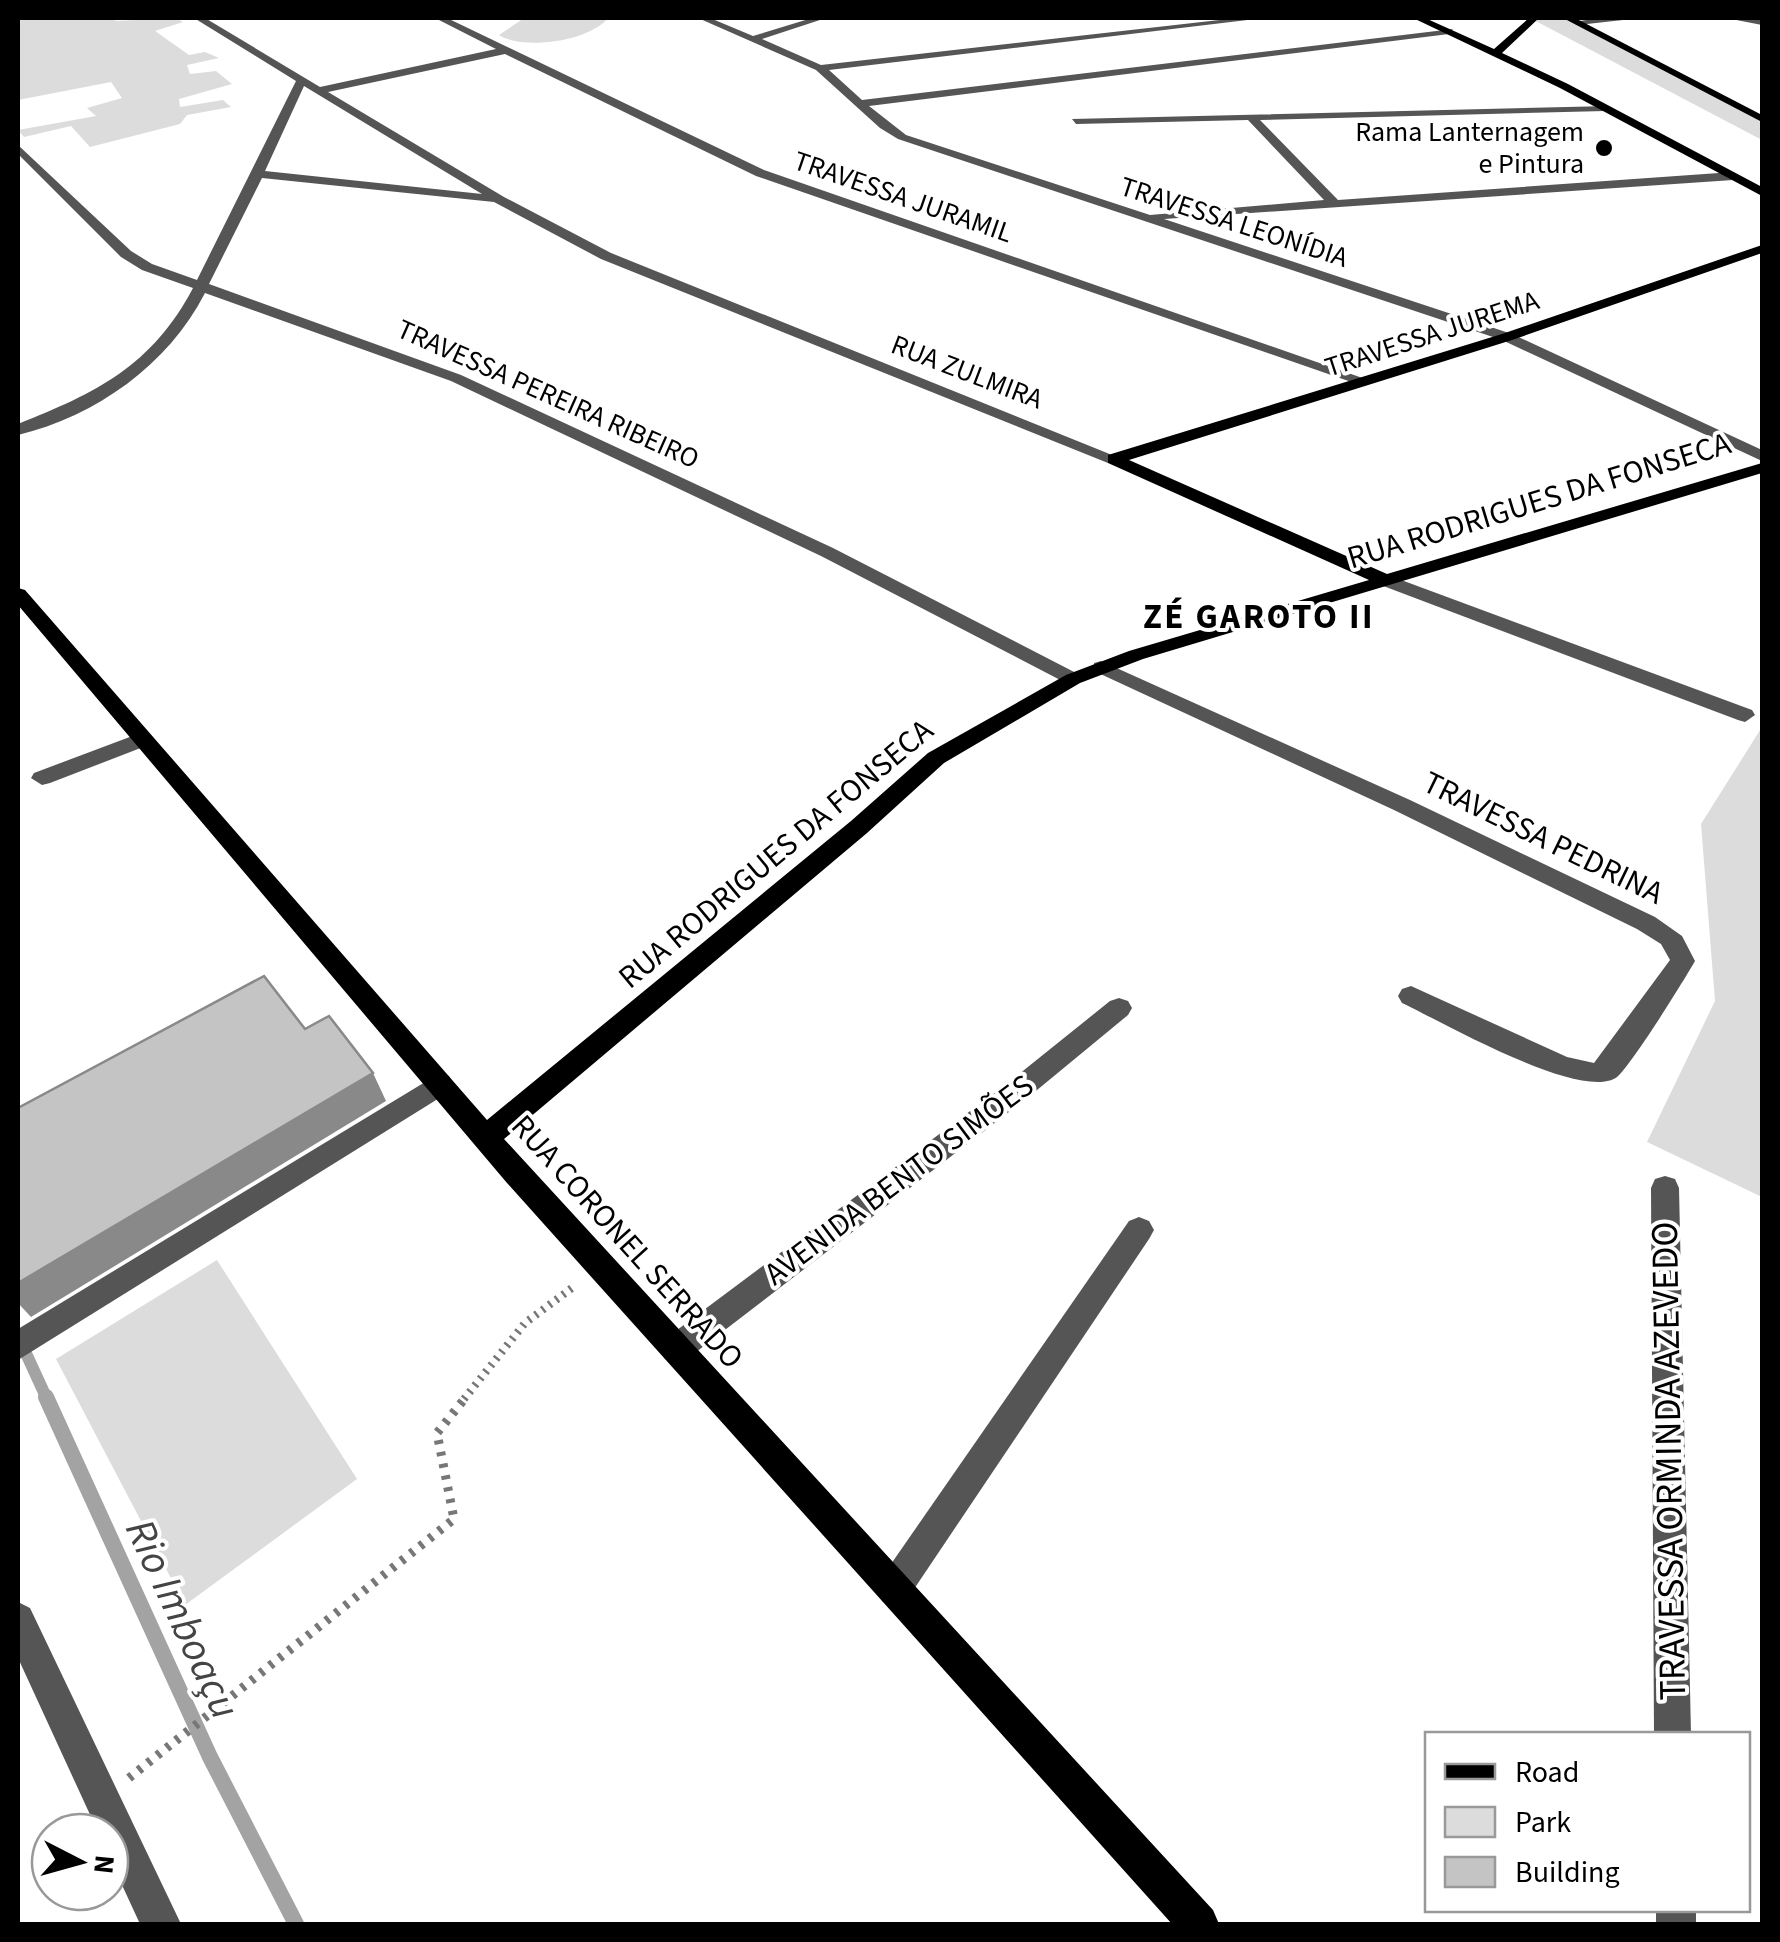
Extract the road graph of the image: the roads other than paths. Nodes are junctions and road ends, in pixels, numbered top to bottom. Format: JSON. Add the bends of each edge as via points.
{"nodes":[{"id":1,"x":200,"y":18,"type":"edge"},
{"id":2,"x":440,"y":18,"type":"edge"},
{"id":3,"x":703,"y":18,"type":"edge"},
{"id":4,"x":821,"y":18,"type":"edge"},
{"id":5,"x":1259,"y":18,"type":"edge"},
{"id":6,"x":1418,"y":18,"type":"edge"},
{"id":7,"x":1534,"y":18,"type":"edge"},
{"id":8,"x":1636,"y":18,"type":"edge"},
{"id":9,"x":1734,"y":18,"type":"edge"},
{"id":10,"x":1573,"y":20,"type":"edge"},
{"id":11,"x":1762,"y":22,"type":"edge"},
{"id":12,"x":1762,"y":31,"type":"edge"},
{"id":13,"x":1449,"y":32,"type":"junction"},
{"id":14,"x":756,"y":38,"type":"junction"},
{"id":15,"x":507,"y":50,"type":"junction"},
{"id":16,"x":1496,"y":53,"type":"junction"},
{"id":17,"x":820,"y":68,"type":"junction"},
{"id":18,"x":302,"y":80,"type":"junction"},
{"id":19,"x":320,"y":90,"type":"junction"},
{"id":20,"x":862,"y":104,"type":"junction"},
{"id":21,"x":1605,"y":108,"type":"junction"},
{"id":22,"x":1249,"y":115,"type":"junction"},
{"id":23,"x":1762,"y":119,"type":"edge"},
{"id":24,"x":1076,"y":121,"type":"dead end"},
{"id":25,"x":18,"y":148,"type":"edge"},
{"id":26,"x":259,"y":174,"type":"junction"},
{"id":27,"x":1732,"y":176,"type":"junction"},
{"id":28,"x":1762,"y":192,"type":"edge"},
{"id":29,"x":500,"y":200,"type":"junction"},
{"id":30,"x":1335,"y":204,"type":"junction"},
{"id":31,"x":1140,"y":218,"type":"junction"},
{"id":32,"x":1762,"y":249,"type":"edge"},
{"id":33,"x":201,"y":286,"type":"junction"},
{"id":34,"x":1507,"y":338,"type":"junction"},
{"id":35,"x":1366,"y":382,"type":"junction"},
{"id":36,"x":18,"y":430,"type":"edge"},
{"id":37,"x":1762,"y":456,"type":"edge"},
{"id":38,"x":1114,"y":459,"type":"junction"},
{"id":39,"x":1762,"y":468,"type":"edge"},
{"id":40,"x":1385,"y":580,"type":"junction"},
{"id":41,"x":18,"y":594,"type":"edge"},
{"id":42,"x":1102,"y":668,"type":"junction"},
{"id":43,"x":1073,"y":679,"type":"junction"},
{"id":44,"x":1745,"y":716,"type":"dead end"},
{"id":45,"x":143,"y":740,"type":"junction"},
{"id":46,"x":42,"y":778,"type":"dead end"},
{"id":47,"x":1412,"y":996,"type":"dead end"},
{"id":48,"x":1119,"y":1008,"type":"dead end"},
{"id":49,"x":440,"y":1084,"type":"junction"},
{"id":50,"x":486,"y":1137,"type":"junction"},
{"id":51,"x":1665,"y":1188,"type":"dead end"},
{"id":52,"x":1139,"y":1230,"type":"dead end"},
{"id":53,"x":18,"y":1346,"type":"edge"},
{"id":54,"x":676,"y":1349,"type":"junction"},
{"id":55,"x":894,"y":1589,"type":"junction"},
{"id":56,"x":18,"y":1620,"type":"edge"},
{"id":57,"x":1673,"y":1732,"type":"edge"},
{"id":58,"x":161,"y":1924,"type":"edge"},
{"id":59,"x":1199,"y":1924,"type":"edge"}],
"edges":[{"from":1,"to":18,"type":"street","name":"RUA ZULMIRA"},
{"from":2,"to":15,"type":"street","name":"TRAVESSA JURAMIL"},
{"from":3,"to":14,"type":"street","name":"TRAVESSA LEONÍDIA"},
{"from":4,"to":14,"type":"street"},
{"from":5,"to":17,"type":"street"},
{"from":6,"to":13,"type":"main road"},
{"from":7,"to":16,"type":"main road"},
{"from":8,"to":10,"type":"street"},
{"from":9,"to":11,"type":"street"},
{"from":9,"to":12,"type":"street"},
{"from":10,"to":23,"type":"main road"},
{"from":13,"to":16,"type":"main road"},
{"from":13,"to":20,"type":"street"},
{"from":14,"to":17,"type":"street","name":"TRAVESSA LEONÍDIA"},
{"from":15,"to":19,"type":"street"},
{"from":15,"to":35,"type":"street","name":"TRAVESSA JURAMIL","via":[[792,186]]},
{"from":16,"to":21,"type":"main road"},
{"from":17,"to":20,"type":"street","name":"TRAVESSA LEONÍDIA"},
{"from":18,"to":19,"type":"street","name":"RUA ZULMIRA"},
{"from":18,"to":26,"type":"street"},
{"from":19,"to":29,"type":"street","name":"RUA ZULMIRA"},
{"from":20,"to":31,"type":"street","name":"TRAVESSA LEONÍDIA","via":[[902,137]]},
{"from":21,"to":22,"type":"street"},
{"from":21,"to":27,"type":"main road"},
{"from":22,"to":24,"type":"street"},
{"from":22,"to":30,"type":"street"},
{"from":25,"to":33,"type":"street","name":"TRAVESSA PEREIRA RIBEIRO","via":[[126,254]]},
{"from":26,"to":29,"type":"street"},
{"from":26,"to":33,"type":"street"},
{"from":27,"to":28,"type":"main road"},
{"from":27,"to":30,"type":"street"},
{"from":29,"to":38,"type":"street","name":"RUA ZULMIRA","via":[[652,276]]},
{"from":30,"to":31,"type":"street"},
{"from":31,"to":34,"type":"street","name":"TRAVESSA LEONÍDIA"},
{"from":32,"to":34,"type":"main road","name":"TRAVESSA JUREMA"},
{"from":33,"to":36,"type":"street","via":[[154,356],[76,406]]},
{"from":33,"to":43,"type":"street","name":"TRAVESSA PEREIRA RIBEIRO","via":[[488,392],[827,552]]},
{"from":34,"to":35,"type":"main road","name":"TRAVESSA JUREMA"},
{"from":34,"to":37,"type":"street","name":"TRAVESSA LEONÍDIA"},
{"from":35,"to":38,"type":"main road","name":"TRAVESSA JUREMA"},
{"from":38,"to":40,"type":"main road","name":"RUA ZULMIRA"},
{"from":39,"to":40,"type":"main road","name":"RUA RODRIGUES DA FONSECA"},
{"from":40,"to":42,"type":"main road","name":"RUA RODRIGUES DA FONSECA"},
{"from":40,"to":44,"type":"street","name":"RUA ZULMIRA"},
{"from":41,"to":45,"type":"main road","name":"RUA CORONEL SERRADO"},
{"from":42,"to":43,"type":"main road","name":"RUA RODRIGUES DA FONSECA"},
{"from":42,"to":47,"type":"street","name":"TRAVESSA PEDRINA","via":[[1646,923],[1669,936],[1683,962],[1608,1069],[1595,1074],[1562,1066]]},
{"from":43,"to":50,"type":"main road","name":"RUA RODRIGUES DA FONSECA","via":[[936,758]]},
{"from":45,"to":46,"type":"street"},
{"from":45,"to":49,"type":"main road","name":"RUA CORONEL SERRADO"},
{"from":48,"to":54,"type":"street","name":"AVENIDA BENTO SIMÕES"},
{"from":49,"to":50,"type":"main road","name":"RUA CORONEL SERRADO"},
{"from":49,"to":53,"type":"street"},
{"from":50,"to":54,"type":"main road","name":"RUA CORONEL SERRADO"},
{"from":51,"to":57,"type":"street","name":"TRAVESSA ORMINDA AZEVEDO"},
{"from":52,"to":55,"type":"street"},
{"from":54,"to":55,"type":"main road","name":"RUA CORONEL SERRADO"},
{"from":55,"to":59,"type":"main road","name":"RUA CORONEL SERRADO"},
{"from":56,"to":58,"type":"street"}]}
